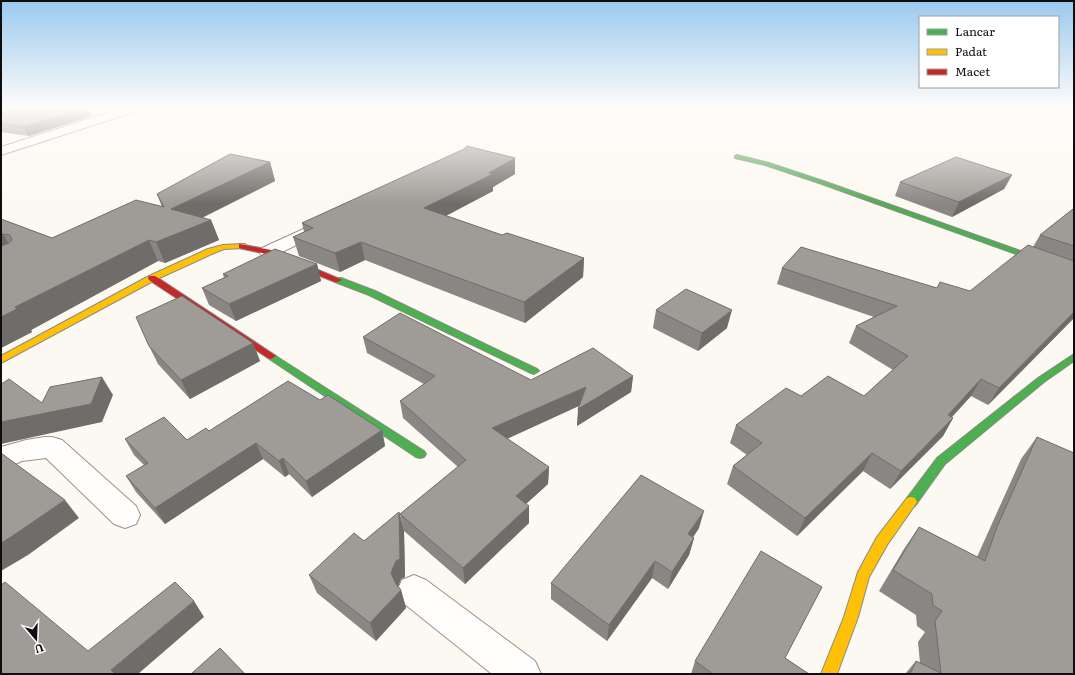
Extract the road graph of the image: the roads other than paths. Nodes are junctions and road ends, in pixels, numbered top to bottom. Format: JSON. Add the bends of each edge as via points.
{"nodes":[{"id":1,"x":34,"y":140,"type":"edge"},
{"id":2,"x":1,"y":151,"type":"edge"},
{"id":3,"x":738,"y":157,"type":"dead end"},
{"id":4,"x":338,"y":218,"type":"edge"},
{"id":5,"x":268,"y":252,"type":"junction"},
{"id":6,"x":1074,"y":272,"type":"edge"},
{"id":7,"x":152,"y":278,"type":"junction"},
{"id":8,"x":1074,"y":358,"type":"edge"},
{"id":9,"x":1,"y":360,"type":"edge"},
{"id":10,"x":534,"y":371,"type":"dead end"},
{"id":11,"x":420,"y":454,"type":"dead end"},
{"id":12,"x":1,"y":459,"type":"edge"},
{"id":13,"x":125,"y":516,"type":"dead end"},
{"id":14,"x":414,"y":591,"type":"dead end"},
{"id":15,"x":522,"y":674,"type":"edge"},
{"id":16,"x":829,"y":674,"type":"edge"}],
"edges":[{"from":1,"to":2,"type":"street"},
{"from":3,"to":6,"type":"street","via":[[824,183]]},
{"from":4,"to":5,"type":"street"},
{"from":5,"to":7,"type":"street","via":[[243,246],[223,247]]},
{"from":5,"to":10,"type":"street","via":[[372,293]]},
{"from":7,"to":9,"type":"street"},
{"from":7,"to":11,"type":"street"},
{"from":8,"to":16,"type":"street","via":[[1041,380],[941,461],[882,540],[863,576],[852,617]]},
{"from":12,"to":13,"type":"street","via":[[11,453],[52,447]]},
{"from":14,"to":15,"type":"street"}]}
